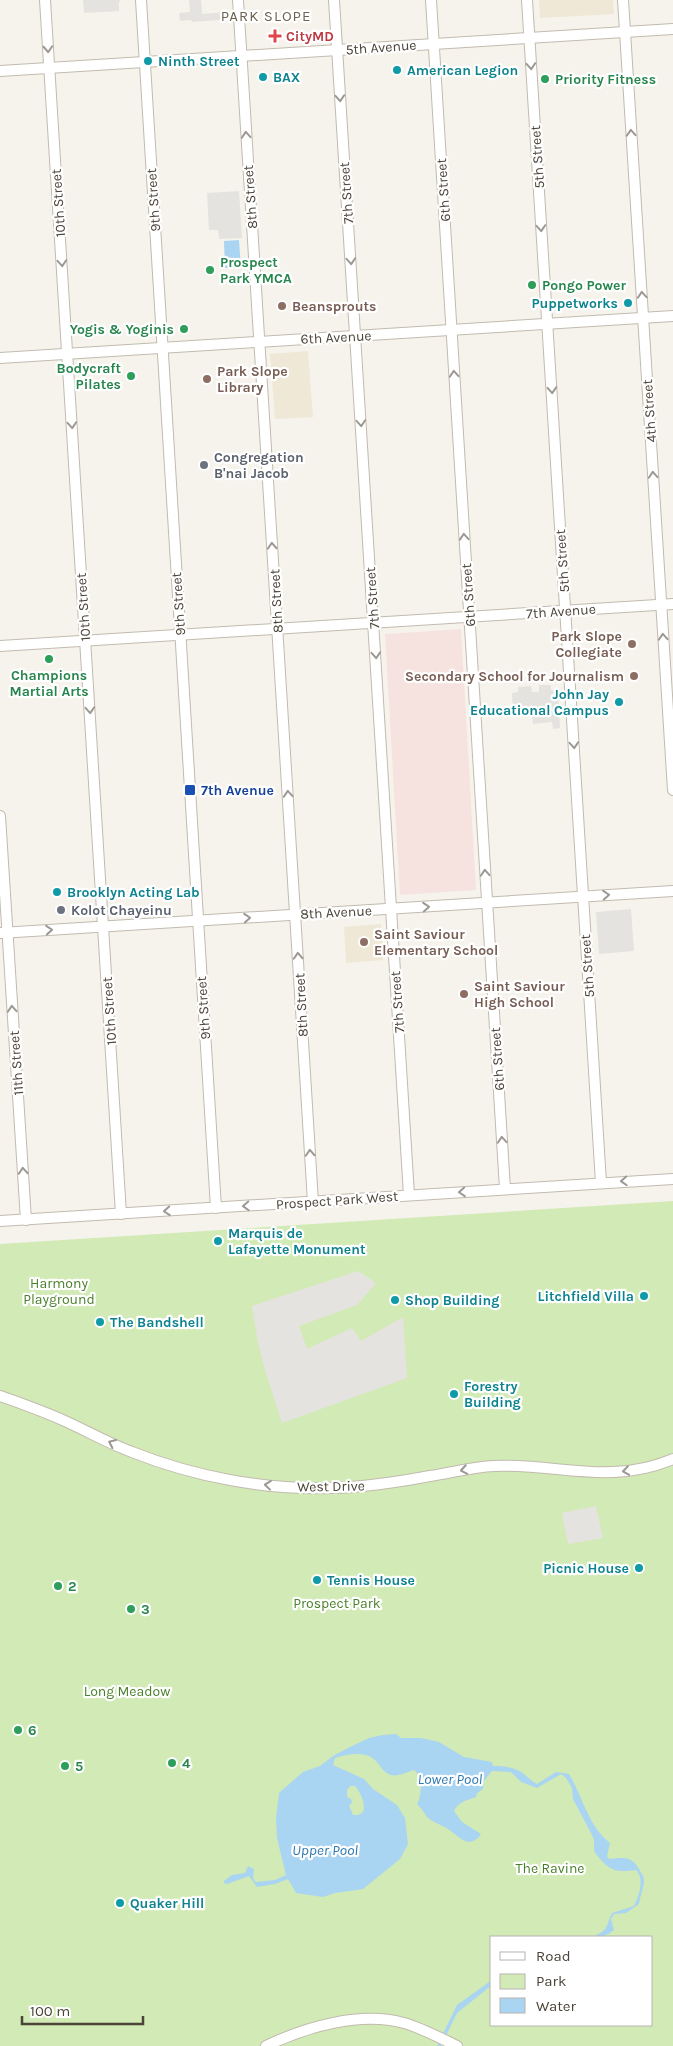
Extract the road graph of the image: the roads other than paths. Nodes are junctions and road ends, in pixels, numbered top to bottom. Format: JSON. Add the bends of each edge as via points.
{"nodes":[{"id":1,"x":46,"y":0,"type":"edge"},
{"id":2,"x":140,"y":0,"type":"edge"},
{"id":3,"x":238,"y":0,"type":"edge"},
{"id":4,"x":334,"y":0,"type":"edge"},
{"id":5,"x":431,"y":0,"type":"edge"},
{"id":6,"x":527,"y":0,"type":"edge"},
{"id":7,"x":623,"y":0,"type":"edge"},
{"id":8,"x":673,"y":29,"type":"edge"},
{"id":9,"x":625,"y":32,"type":"junction"},
{"id":10,"x":530,"y":38,"type":"junction"},
{"id":11,"x":434,"y":44,"type":"junction"},
{"id":12,"x":337,"y":50,"type":"junction"},
{"id":13,"x":242,"y":56,"type":"junction"},
{"id":14,"x":144,"y":62,"type":"junction"},
{"id":15,"x":50,"y":68,"type":"junction"},
{"id":16,"x":0,"y":71,"type":"edge"},
{"id":17,"x":673,"y":316,"type":"edge"},
{"id":18,"x":643,"y":318,"type":"junction"},
{"id":19,"x":547,"y":324,"type":"junction"},
{"id":20,"x":451,"y":330,"type":"junction"},
{"id":21,"x":356,"y":336,"type":"junction"},
{"id":22,"x":260,"y":341,"type":"junction"},
{"id":23,"x":162,"y":348,"type":"junction"},
{"id":24,"x":68,"y":354,"type":"junction"},
{"id":25,"x":0,"y":358,"type":"edge"},
{"id":26,"x":673,"y":604,"type":"edge"},
{"id":27,"x":661,"y":605,"type":"junction"},
{"id":28,"x":565,"y":610,"type":"junction"},
{"id":29,"x":469,"y":617,"type":"junction"},
{"id":30,"x":374,"y":623,"type":"junction"},
{"id":31,"x":277,"y":629,"type":"junction"},
{"id":32,"x":180,"y":635,"type":"junction"},
{"id":33,"x":85,"y":641,"type":"junction"},
{"id":34,"x":0,"y":646,"type":"edge"},
{"id":35,"x":673,"y":790,"type":"edge"},
{"id":36,"x":0,"y":816,"type":"edge"},
{"id":37,"x":673,"y":891,"type":"edge"},
{"id":38,"x":583,"y":897,"type":"junction"},
{"id":39,"x":487,"y":903,"type":"junction"},
{"id":40,"x":392,"y":909,"type":"junction"},
{"id":41,"x":296,"y":915,"type":"junction"},
{"id":42,"x":198,"y":921,"type":"junction"},
{"id":43,"x":103,"y":927,"type":"junction"},
{"id":44,"x":4,"y":933,"type":"edge"},
{"id":45,"x":673,"y":1179,"type":"edge"},
{"id":46,"x":601,"y":1183,"type":"junction"},
{"id":47,"x":505,"y":1189,"type":"junction"},
{"id":48,"x":409,"y":1195,"type":"junction"},
{"id":49,"x":313,"y":1202,"type":"junction"},
{"id":50,"x":216,"y":1208,"type":"junction"},
{"id":51,"x":121,"y":1214,"type":"junction"},
{"id":52,"x":26,"y":1220,"type":"junction"},
{"id":53,"x":0,"y":1221,"type":"edge"},
{"id":54,"x":0,"y":1396,"type":"edge"},
{"id":55,"x":673,"y":1459,"type":"edge"},
{"id":56,"x":266,"y":2046,"type":"edge"},
{"id":57,"x":457,"y":2046,"type":"edge"}],
"edges":[{"from":1,"to":15,"type":"street","name":"10th Street","one_way":true},
{"from":2,"to":14,"type":"street","name":"9th Street"},
{"from":3,"to":13,"type":"street","name":"8th Street"},
{"from":4,"to":12,"type":"street","name":"7th Street"},
{"from":5,"to":11,"type":"street","name":"6th Street"},
{"from":6,"to":10,"type":"street","name":"5th Street"},
{"from":7,"to":9,"type":"street","name":"4th Street"},
{"from":8,"to":9,"type":"street","name":"5th Avenue"},
{"from":9,"to":10,"type":"street","name":"5th Avenue"},
{"from":18,"to":9,"type":"street","name":"4th Street","one_way":true},
{"from":10,"to":11,"type":"street","name":"5th Avenue"},
{"from":10,"to":19,"type":"street","name":"5th Street","one_way":true},
{"from":11,"to":12,"type":"street","name":"5th Avenue"},
{"from":11,"to":20,"type":"street","name":"6th Street"},
{"from":12,"to":13,"type":"street","name":"5th Avenue"},
{"from":12,"to":21,"type":"street","name":"7th Street","one_way":true},
{"from":13,"to":14,"type":"street","name":"5th Avenue"},
{"from":22,"to":13,"type":"street","name":"8th Street","one_way":true},
{"from":14,"to":15,"type":"street","name":"5th Avenue"},
{"from":14,"to":23,"type":"street","name":"9th Street"},
{"from":15,"to":16,"type":"street","name":"5th Avenue"},
{"from":15,"to":24,"type":"street","name":"10th Street","one_way":true},
{"from":17,"to":18,"type":"street","name":"6th Avenue"},
{"from":18,"to":19,"type":"street","name":"6th Avenue"},
{"from":27,"to":18,"type":"street","name":"4th Street","one_way":true},
{"from":19,"to":20,"type":"street","name":"6th Avenue"},
{"from":19,"to":28,"type":"street","name":"5th Street","one_way":true},
{"from":20,"to":21,"type":"street","name":"6th Avenue"},
{"from":29,"to":20,"type":"street","name":"6th Street","one_way":true},
{"from":21,"to":22,"type":"street","name":"6th Avenue"},
{"from":21,"to":30,"type":"street","name":"7th Street","one_way":true},
{"from":22,"to":23,"type":"street","name":"6th Avenue"},
{"from":31,"to":22,"type":"street","name":"8th Street","one_way":true},
{"from":23,"to":24,"type":"street","name":"6th Avenue"},
{"from":23,"to":32,"type":"street","name":"9th Street"},
{"from":24,"to":25,"type":"street","name":"6th Avenue"},
{"from":24,"to":33,"type":"street","name":"10th Street","one_way":true},
{"from":26,"to":27,"type":"street","name":"7th Avenue"},
{"from":27,"to":28,"type":"street","name":"7th Avenue"},
{"from":35,"to":27,"type":"street","name":"4th Street","one_way":true},
{"from":28,"to":29,"type":"street","name":"7th Avenue"},
{"from":28,"to":38,"type":"street","name":"5th Street","one_way":true},
{"from":29,"to":30,"type":"street","name":"7th Avenue"},
{"from":39,"to":29,"type":"street","name":"6th Street","one_way":true},
{"from":30,"to":31,"type":"street","name":"7th Avenue"},
{"from":30,"to":40,"type":"street","name":"7th Street","one_way":true},
{"from":31,"to":32,"type":"street","name":"7th Avenue"},
{"from":41,"to":31,"type":"street","name":"8th Street","one_way":true},
{"from":32,"to":33,"type":"street","name":"7th Avenue"},
{"from":32,"to":42,"type":"street","name":"9th Street"},
{"from":33,"to":34,"type":"street","name":"7th Avenue"},
{"from":33,"to":43,"type":"street","name":"10th Street","one_way":true},
{"from":36,"to":44,"type":"street","name":"11th Street"},
{"from":38,"to":37,"type":"street","name":"8th Avenue","one_way":true},
{"from":38,"to":39,"type":"street","name":"8th Avenue"},
{"from":38,"to":46,"type":"street","name":"5th Street"},
{"from":40,"to":39,"type":"street","name":"8th Avenue","one_way":true},
{"from":47,"to":39,"type":"street","name":"6th Street","one_way":true},
{"from":40,"to":41,"type":"street","name":"8th Avenue"},
{"from":40,"to":48,"type":"street","name":"7th Street"},
{"from":42,"to":41,"type":"street","name":"8th Avenue","one_way":true},
{"from":49,"to":41,"type":"street","name":"8th Street","one_way":true},
{"from":42,"to":43,"type":"street","name":"8th Avenue"},
{"from":42,"to":50,"type":"street","name":"9th Street"},
{"from":44,"to":43,"type":"street","name":"8th Avenue","one_way":true},
{"from":43,"to":51,"type":"street","name":"10th Street"},
{"from":52,"to":44,"type":"street","name":"11th Street","one_way":true},
{"from":45,"to":46,"type":"street","name":"Prospect Park West","one_way":true},
{"from":46,"to":47,"type":"street","name":"Prospect Park West"},
{"from":47,"to":48,"type":"street","name":"Prospect Park West","one_way":true},
{"from":48,"to":49,"type":"street","name":"Prospect Park West"},
{"from":49,"to":50,"type":"street","name":"Prospect Park West","one_way":true},
{"from":50,"to":51,"type":"street","name":"Prospect Park West","one_way":true},
{"from":51,"to":52,"type":"street","name":"Prospect Park West"},
{"from":52,"to":53,"type":"street","name":"Prospect Park West"},
{"from":55,"to":54,"type":"street","name":"West Drive","one_way":true,"via":[[648,1468],[608,1473],[492,1466],[368,1486],[282,1487],[220,1478],[160,1462]]},
{"from":56,"to":57,"type":"street","via":[[300,2033],[354,2020],[374,2019],[404,2023]]}]}
